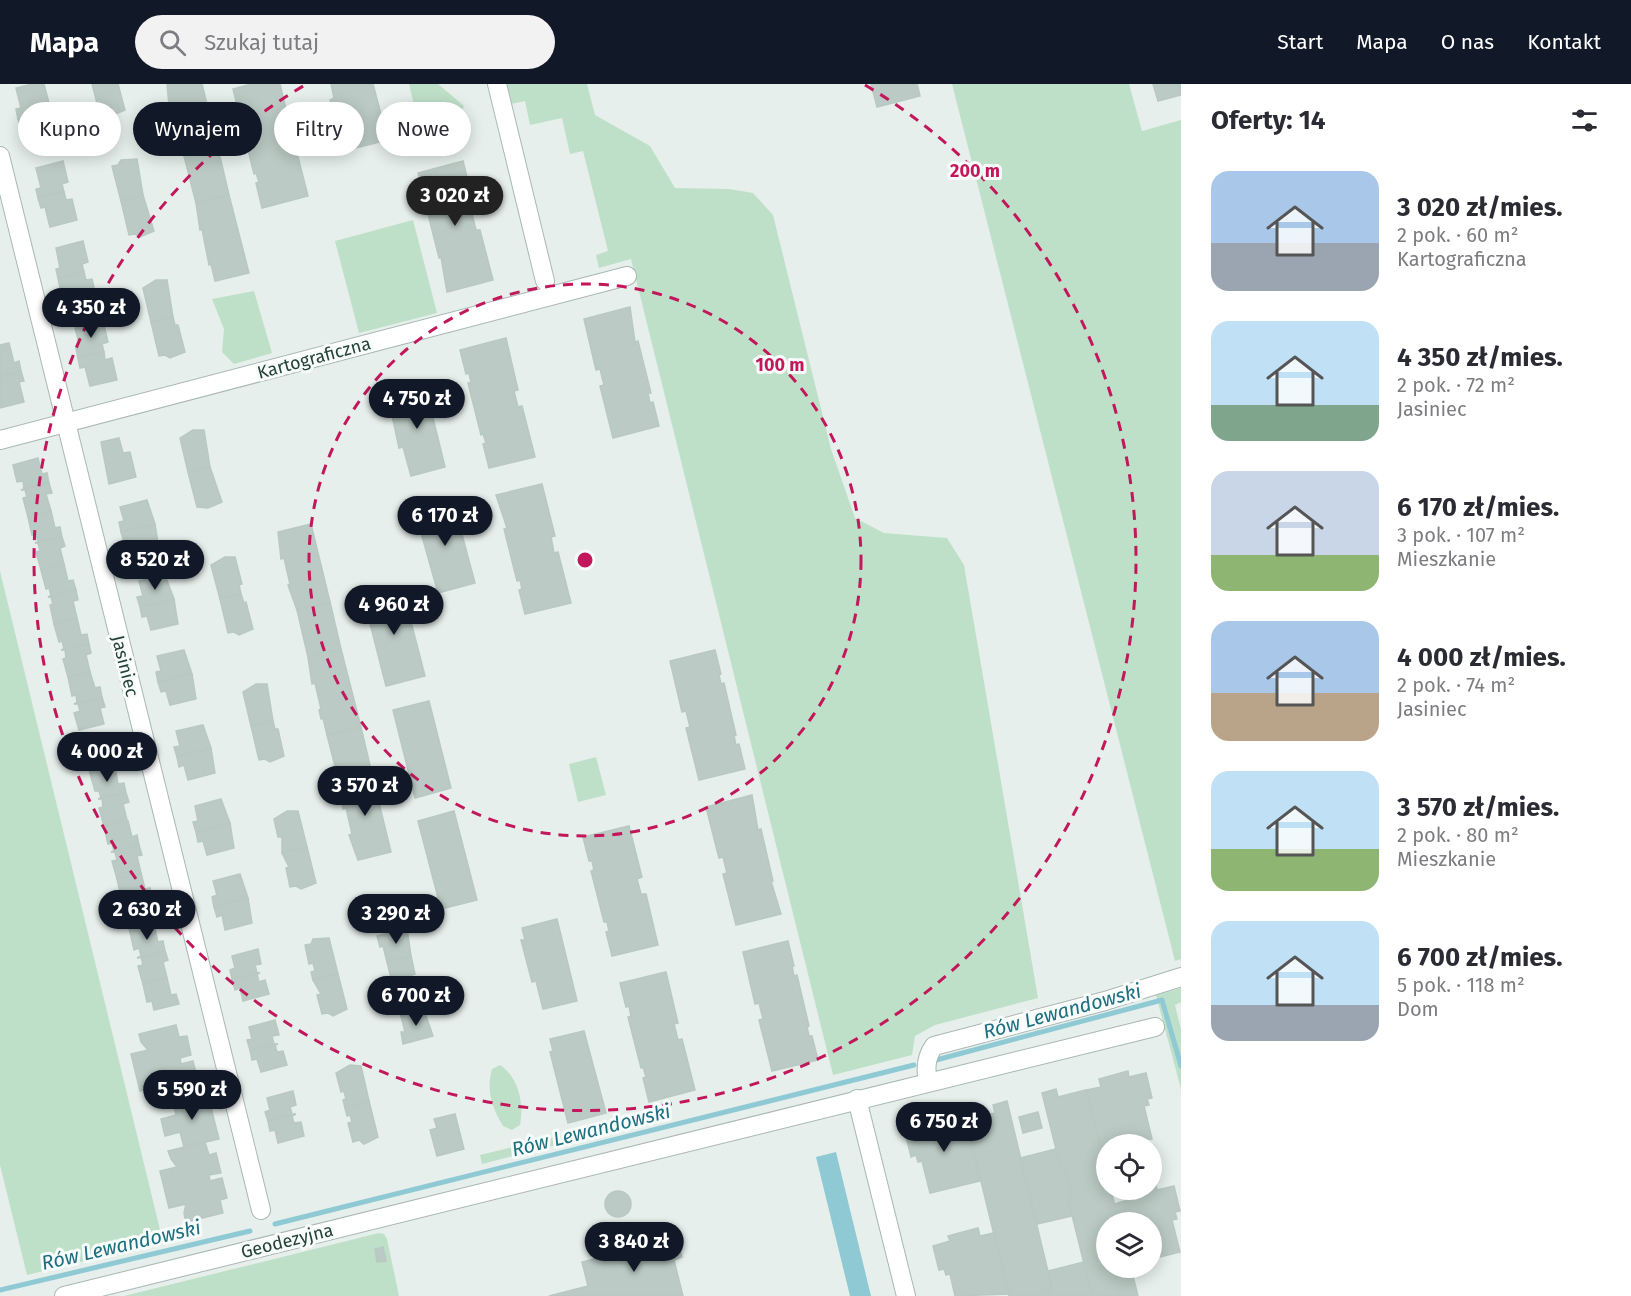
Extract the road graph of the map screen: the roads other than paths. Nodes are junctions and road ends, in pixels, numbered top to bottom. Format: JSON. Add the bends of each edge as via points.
{"nodes":[{"id":1,"x":496,"y":84,"type":"edge"},
{"id":2,"x":0,"y":156,"type":"edge"},
{"id":3,"x":627,"y":276,"type":"dead end"},
{"id":4,"x":545,"y":281,"type":"dead end"},
{"id":5,"x":65,"y":423,"type":"junction"},
{"id":6,"x":0,"y":440,"type":"edge"},
{"id":7,"x":1181,"y":977,"type":"edge"},
{"id":8,"x":1155,"y":1027,"type":"dead end"},
{"id":9,"x":928,"y":1082,"type":"junction"},
{"id":10,"x":857,"y":1099,"type":"junction"},
{"id":11,"x":261,"y":1210,"type":"dead end"},
{"id":12,"x":64,"y":1296,"type":"edge"},
{"id":13,"x":906,"y":1296,"type":"edge"}],
"edges":[{"from":1,"to":4,"type":"street"},
{"from":2,"to":5,"type":"street","name":"Jasiniec"},
{"from":3,"to":5,"type":"street","name":"Kartograficzna"},
{"from":5,"to":6,"type":"street","name":"Kartograficzna"},
{"from":5,"to":11,"type":"street","name":"Jasiniec"},
{"from":7,"to":9,"type":"street","via":[[934,1046],[928,1054]]},
{"from":8,"to":9,"type":"street","name":"Geodezyjna"},
{"from":9,"to":10,"type":"street","name":"Geodezyjna"},
{"from":10,"to":12,"type":"street","name":"Geodezyjna"},
{"from":10,"to":13,"type":"street"}]}
